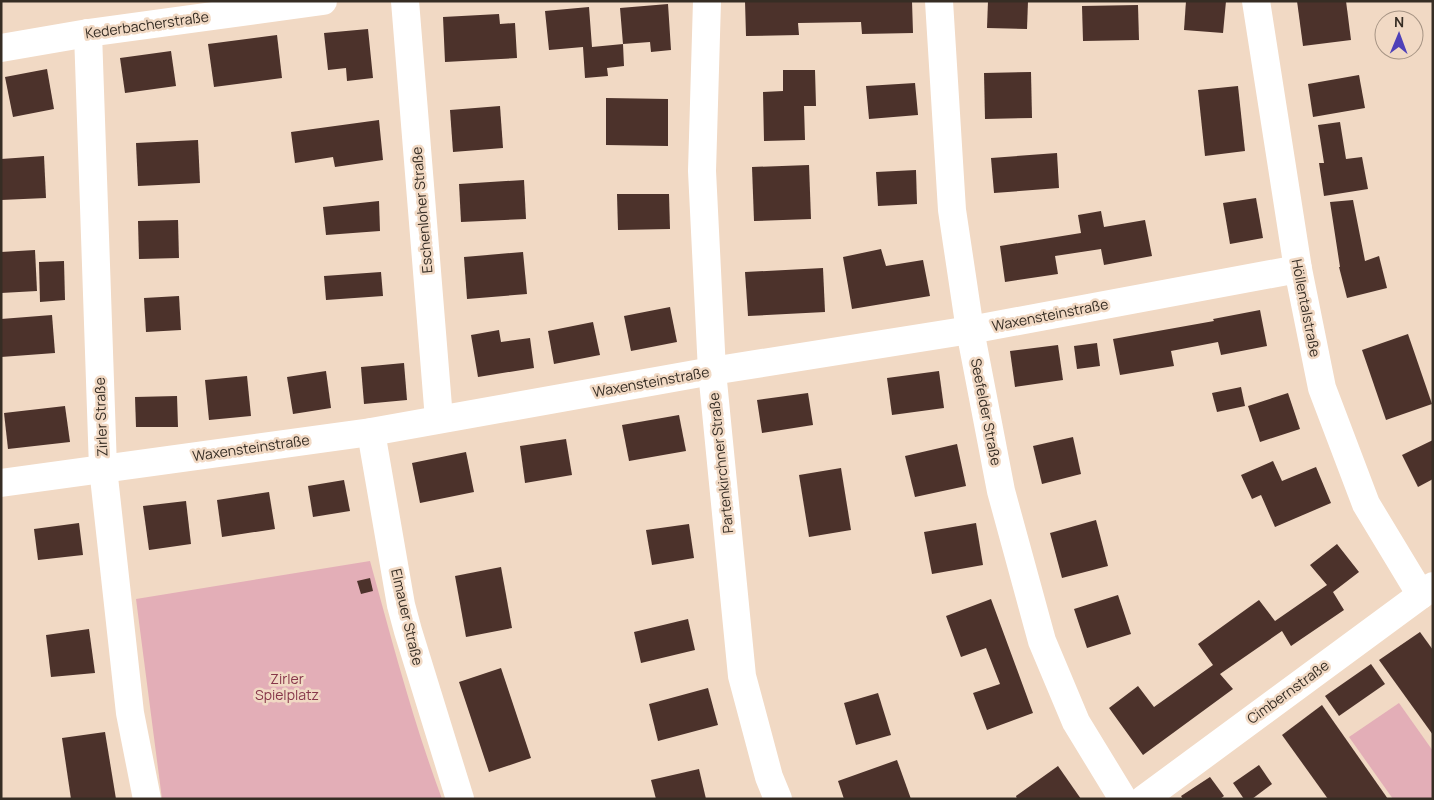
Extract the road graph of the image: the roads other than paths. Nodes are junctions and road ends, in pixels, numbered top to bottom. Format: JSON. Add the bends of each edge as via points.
{"nodes":[{"id":1,"x":322,"y":1,"type":"edge"},
{"id":2,"x":404,"y":1,"type":"edge"},
{"id":3,"x":707,"y":1,"type":"edge"},
{"id":4,"x":939,"y":1,"type":"edge"},
{"id":5,"x":1256,"y":1,"type":"edge"},
{"id":6,"x":88,"y":33,"type":"junction"},
{"id":7,"x":1,"y":48,"type":"edge"},
{"id":8,"x":1298,"y":270,"type":"junction"},
{"id":9,"x":970,"y":330,"type":"junction"},
{"id":10,"x":712,"y":371,"type":"junction"},
{"id":11,"x":439,"y":419,"type":"junction"},
{"id":12,"x":371,"y":432,"type":"junction"},
{"id":13,"x":103,"y":468,"type":"junction"},
{"id":14,"x":1,"y":483,"type":"edge"},
{"id":15,"x":1427,"y":590,"type":"edge"},
{"id":16,"x":147,"y":799,"type":"edge"},
{"id":17,"x":460,"y":799,"type":"edge"},
{"id":18,"x":778,"y":799,"type":"edge"},
{"id":19,"x":1123,"y":799,"type":"edge"},
{"id":20,"x":1144,"y":799,"type":"edge"}],
"edges":[{"from":1,"to":6,"type":"street","name":"Kederbacherstraße"},
{"from":2,"to":11,"type":"street","name":"Eschenloher Straße"},
{"from":3,"to":10,"type":"street","name":"Partenkirchner Straße","via":[[702,170]]},
{"from":4,"to":9,"type":"street","name":"Seefelder Straße","via":[[952,210]]},
{"from":5,"to":8,"type":"street","name":"Höllentalstraße"},
{"from":6,"to":7,"type":"street","name":"Kederbacherstraße"},
{"from":6,"to":13,"type":"street","name":"Zirler Straße"},
{"from":8,"to":9,"type":"street","name":"Waxensteinstraße"},
{"from":8,"to":15,"type":"street","name":"Höllentalstraße","via":[[1326,397],[1366,504]]},
{"from":9,"to":10,"type":"street","name":"Waxensteinstraße"},
{"from":9,"to":19,"type":"street","name":"Seefelder Straße","via":[[1001,491],[1042,641],[1076,722]]},
{"from":10,"to":11,"type":"street","name":"Waxensteinstraße"},
{"from":10,"to":18,"type":"street","name":"Partenkirchner Straße","via":[[742,676]]},
{"from":11,"to":12,"type":"street","name":"Waxensteinstraße"},
{"from":12,"to":13,"type":"street","name":"Waxensteinstraße"},
{"from":12,"to":17,"type":"street","name":"Elmauer Straße","via":[[408,631]]},
{"from":13,"to":14,"type":"street","name":"Waxensteinstraße"},
{"from":13,"to":16,"type":"street","name":"Zirler Straße","via":[[130,713]]},
{"from":15,"to":20,"type":"street","name":"Cimbernstraße"}]}
